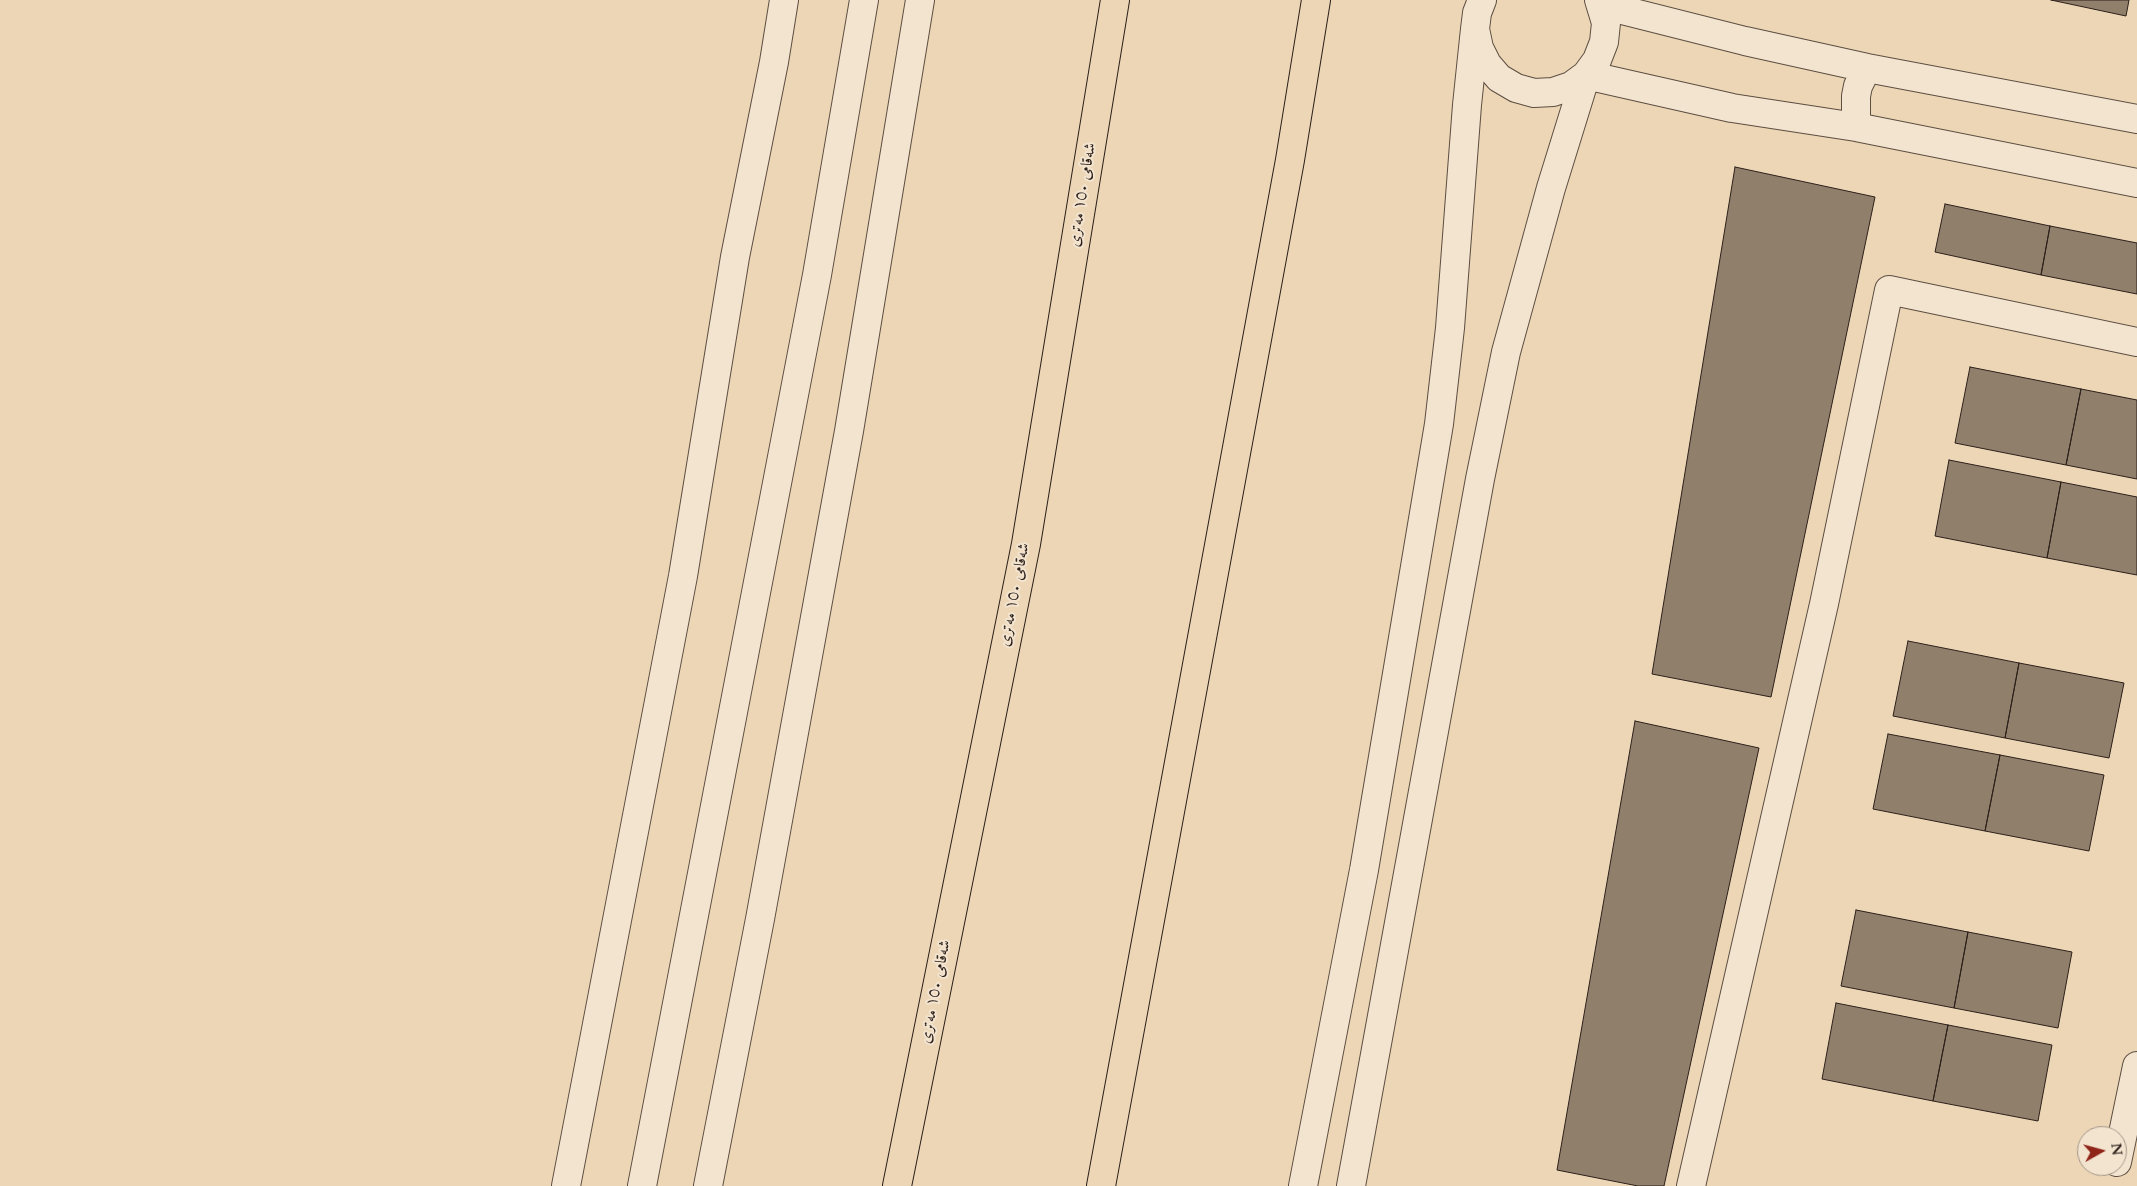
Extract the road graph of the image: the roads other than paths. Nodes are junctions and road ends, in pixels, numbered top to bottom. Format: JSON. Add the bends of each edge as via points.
{"nodes":[{"id":1,"x":784,"y":0,"type":"edge"},
{"id":2,"x":864,"y":0,"type":"edge"},
{"id":3,"x":920,"y":0,"type":"edge"},
{"id":4,"x":1115,"y":0,"type":"edge"},
{"id":5,"x":1316,"y":0,"type":"edge"},
{"id":6,"x":1482,"y":0,"type":"edge"},
{"id":7,"x":1601,"y":2,"type":"edge"},
{"id":8,"x":1475,"y":29,"type":"junction"},
{"id":9,"x":1868,"y":68,"type":"junction"},
{"id":10,"x":1586,"y":75,"type":"junction"},
{"id":11,"x":2137,"y":120,"type":"edge"},
{"id":12,"x":1856,"y":127,"type":"junction"},
{"id":13,"x":2137,"y":184,"type":"edge"},
{"id":14,"x":2137,"y":342,"type":"edge"},
{"id":15,"x":2137,"y":1066,"type":"edge"},
{"id":16,"x":2125,"y":1126,"type":"edge"},
{"id":17,"x":566,"y":1186,"type":"edge"},
{"id":18,"x":642,"y":1186,"type":"edge"},
{"id":19,"x":708,"y":1186,"type":"edge"},
{"id":20,"x":897,"y":1186,"type":"edge"},
{"id":21,"x":1102,"y":1186,"type":"edge"},
{"id":22,"x":1303,"y":1186,"type":"edge"},
{"id":23,"x":1351,"y":1186,"type":"edge"},
{"id":24,"x":1691,"y":1186,"type":"edge"}],
"edges":[{"from":1,"to":17,"type":"street","via":[[735,257],[683,576]]},
{"from":2,"to":18,"type":"street","via":[[817,274]]},
{"from":3,"to":19,"type":"street","via":[[849,431]]},
{"from":4,"to":20,"type":"highway","name":"شەقامی ١٥٠ مەتری","via":[[1026,544]]},
{"from":5,"to":21,"type":"highway","via":[[1290,160]]},
{"from":6,"to":8,"type":"street"},
{"from":7,"to":9,"type":"street","via":[[1745,41]]},
{"from":7,"to":10,"type":"street","via":[[1606,23],[1604,42]]},
{"from":8,"to":10,"type":"street","via":[[1478,48],[1487,64],[1499,78],[1516,88],[1534,93],[1553,92],[1571,86]]},
{"from":8,"to":22,"type":"street","via":[[1439,424],[1364,870]]},
{"from":9,"to":11,"type":"street"},
{"from":9,"to":12,"type":"street","via":[[1858,86]]},
{"from":10,"to":12,"type":"street","via":[[1732,108]]},
{"from":10,"to":23,"type":"street","via":[[1506,352]]},
{"from":12,"to":13,"type":"street"},
{"from":14,"to":24,"type":"street","via":[[1889,290],[1822,614]]},
{"from":15,"to":16,"type":"street"}]}
